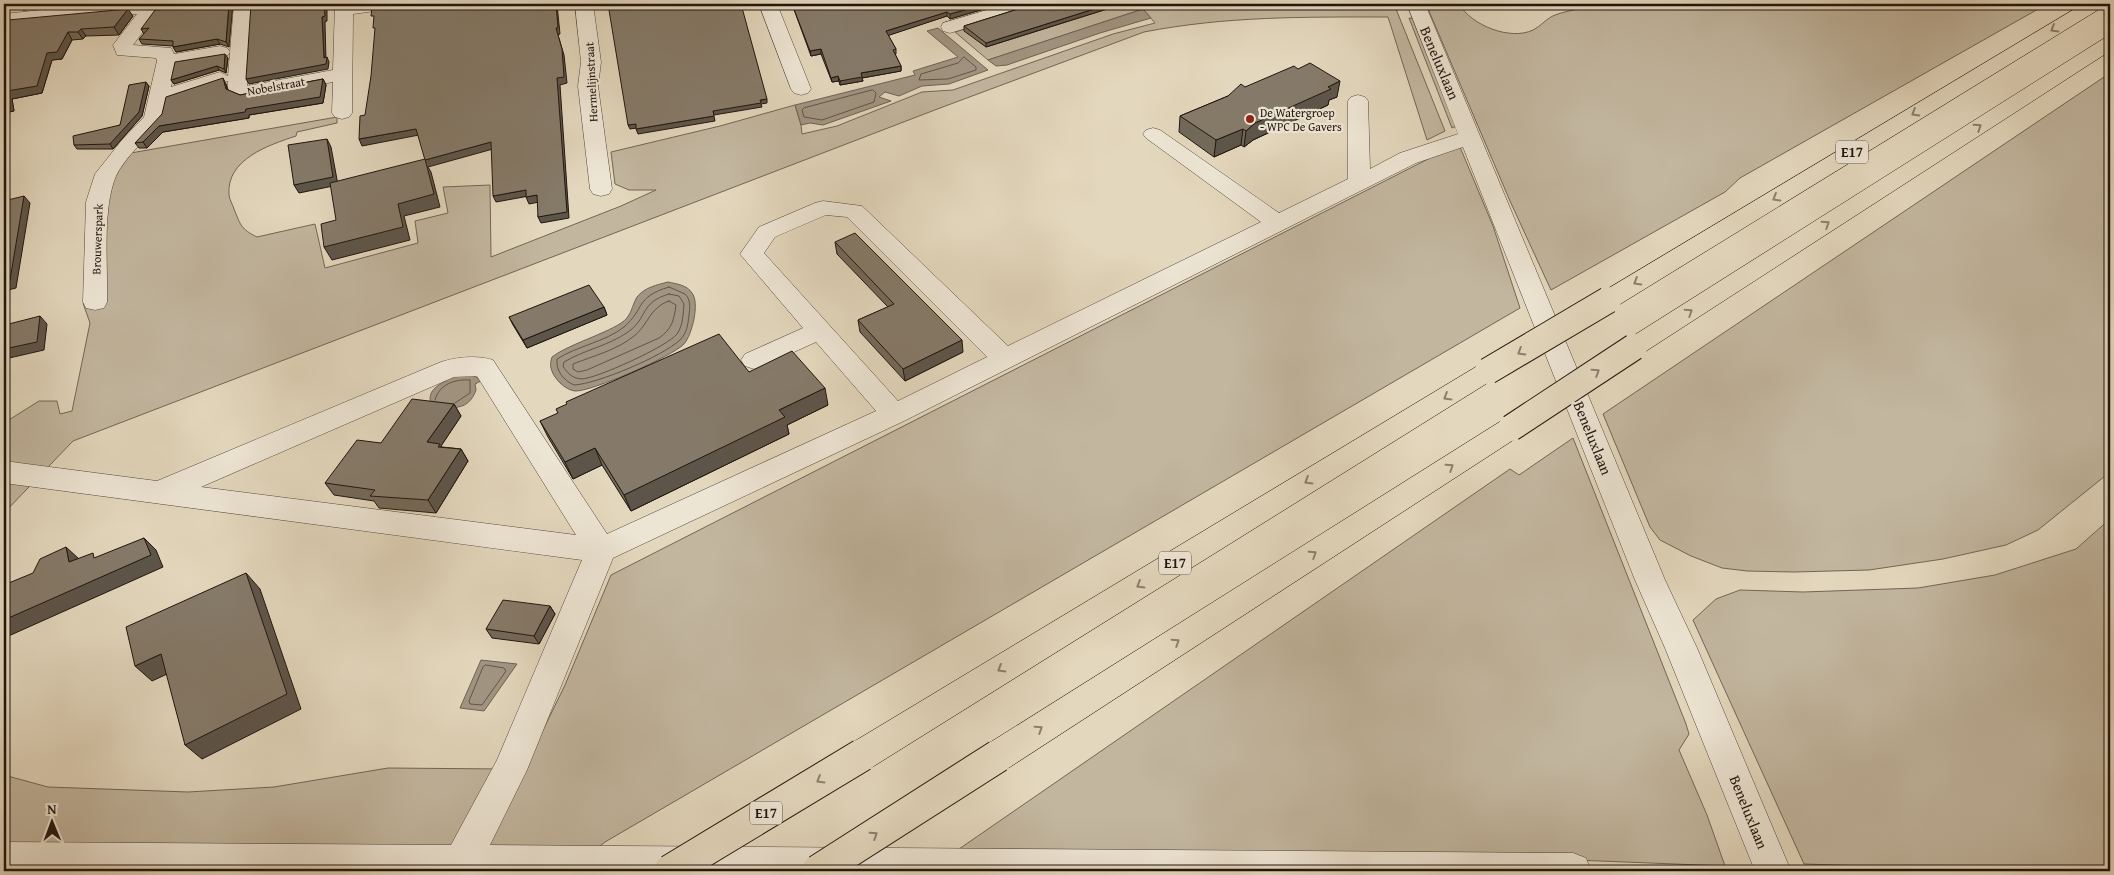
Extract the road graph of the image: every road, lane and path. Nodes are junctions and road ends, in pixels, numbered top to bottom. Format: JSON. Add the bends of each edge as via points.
{"nodes":[{"id":1,"x":220,"y":4,"type":"edge"},
{"id":2,"x":243,"y":4,"type":"edge"},
{"id":3,"x":391,"y":4,"type":"edge"},
{"id":4,"x":584,"y":4,"type":"edge"},
{"id":5,"x":768,"y":4,"type":"edge"},
{"id":6,"x":1025,"y":4,"type":"edge"},
{"id":7,"x":1416,"y":4,"type":"edge"},
{"id":8,"x":2096,"y":4,"type":"edge"},
{"id":9,"x":344,"y":7,"type":"edge"},
{"id":10,"x":152,"y":8,"type":"junction"},
{"id":11,"x":119,"y":9,"type":"junction"},
{"id":12,"x":4,"y":20,"type":"edge"},
{"id":13,"x":950,"y":27,"type":"dead end"},
{"id":14,"x":4,"y":28,"type":"edge"},
{"id":15,"x":2110,"y":43,"type":"edge"},
{"id":16,"x":220,"y":52,"type":"dead end"},
{"id":17,"x":167,"y":62,"type":"junction"},
{"id":18,"x":342,"y":74,"type":"junction"},
{"id":19,"x":220,"y":78,"type":"edge"},
{"id":20,"x":801,"y":89,"type":"dead end"},
{"id":21,"x":159,"y":97,"type":"junction"},
{"id":22,"x":1358,"y":101,"type":"dead end"},
{"id":23,"x":342,"y":113,"type":"dead end"},
{"id":24,"x":1153,"y":134,"type":"dead end"},
{"id":25,"x":1471,"y":137,"type":"junction"},
{"id":26,"x":1359,"y":182,"type":"junction"},
{"id":27,"x":601,"y":189,"type":"dead end"},
{"id":28,"x":1277,"y":223,"type":"junction"},
{"id":29,"x":95,"y":302,"type":"dead end"},
{"id":30,"x":820,"y":330,"type":"junction"},
{"id":31,"x":1005,"y":359,"type":"junction"},
{"id":32,"x":754,"y":360,"type":"dead end"},
{"id":33,"x":894,"y":414,"type":"junction"},
{"id":34,"x":4,"y":472,"type":"edge"},
{"id":35,"x":159,"y":492,"type":"junction"},
{"id":36,"x":602,"y":550,"type":"junction"},
{"id":37,"x":4,"y":860,"type":"edge"},
{"id":38,"x":461,"y":862,"type":"junction"},
{"id":39,"x":670,"y":871,"type":"edge"},
{"id":40,"x":818,"y":871,"type":"edge"},
{"id":41,"x":1573,"y":871,"type":"edge"},
{"id":42,"x":1773,"y":871,"type":"edge"}],
"edges":[{"from":1,"to":10,"type":"street"},
{"from":2,"to":18,"type":"street","name":"Nobelstraat","via":[[237,91],[243,93]]},
{"from":3,"to":9,"type":"street"},
{"from":4,"to":27,"type":"street","name":"Hermelijnstraat","via":[[591,62],[588,86]]},
{"from":5,"to":20,"type":"street"},
{"from":6,"to":13,"type":"street","via":[[966,15]]},
{"from":7,"to":25,"type":"street","name":"Beneluxlaan"},
{"from":8,"to":39,"type":"highway","number":"E17","one_way":true,"bridge":true},
{"from":9,"to":18,"type":"street"},
{"from":10,"to":11,"type":"street"},
{"from":10,"to":17,"type":"street","via":[[123,45],[124,51],[164,52]]},
{"from":11,"to":12,"type":"street"},
{"from":11,"to":14,"type":"street"},
{"from":40,"to":15,"type":"highway","one_way":true,"bridge":true},
{"from":16,"to":17,"type":"street"},
{"from":17,"to":21,"type":"street","name":"Brouwerspark"},
{"from":18,"to":23,"type":"street"},
{"from":19,"to":21,"type":"street"},
{"from":21,"to":29,"type":"street","name":"Brouwerspark","via":[[154,119],[128,144],[106,174],[97,202]]},
{"from":22,"to":26,"type":"street"},
{"from":24,"to":28,"type":"street"},
{"from":25,"to":26,"type":"street","via":[[1408,158]]},
{"from":25,"to":42,"type":"street","name":"Beneluxlaan","via":[[1650,580]]},
{"from":26,"to":28,"type":"street"},
{"from":28,"to":31,"type":"street"},
{"from":30,"to":31,"type":"street","via":[[752,254],[766,232],[823,208],[854,211]]},
{"from":30,"to":32,"type":"street"},
{"from":30,"to":33,"type":"street"},
{"from":31,"to":33,"type":"street"},
{"from":33,"to":36,"type":"street"},
{"from":34,"to":35,"type":"street"},
{"from":35,"to":36,"type":"street"},
{"from":35,"to":36,"type":"street","via":[[450,368],[484,366]]},
{"from":36,"to":38,"type":"street","via":[[510,770]]},
{"from":37,"to":38,"type":"street"},
{"from":38,"to":41,"type":"street"}]}
